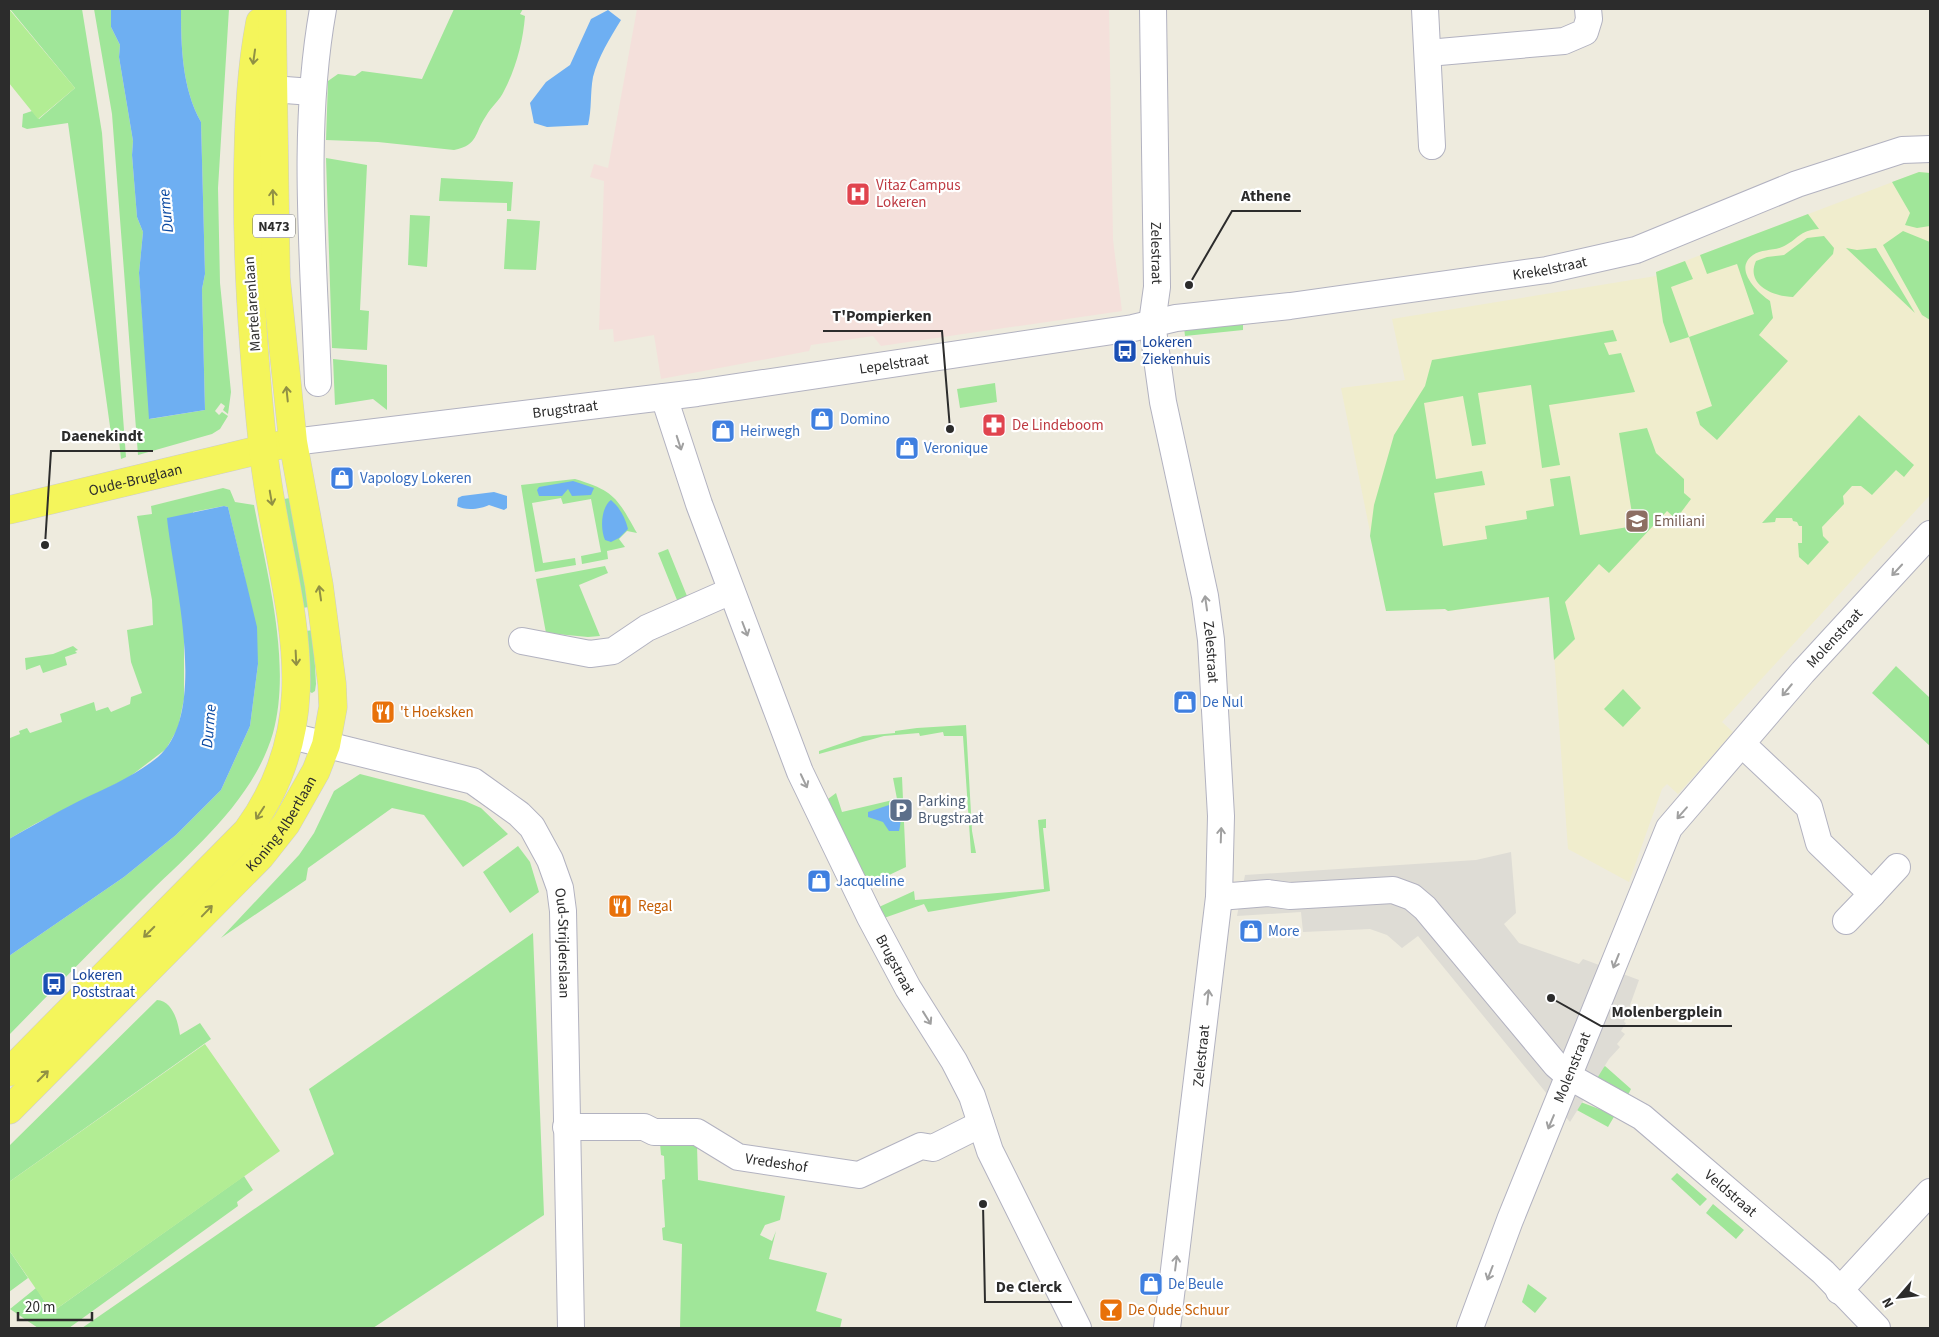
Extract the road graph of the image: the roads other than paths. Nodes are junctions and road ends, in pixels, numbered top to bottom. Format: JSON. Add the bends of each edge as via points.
{"nodes":[{"id":1,"x":263,"y":9,"type":"edge"},
{"id":2,"x":272,"y":9,"type":"edge"},
{"id":3,"x":323,"y":9,"type":"edge"},
{"id":4,"x":1153,"y":9,"type":"edge"},
{"id":5,"x":1425,"y":9,"type":"edge"},
{"id":6,"x":1588,"y":9,"type":"edge"},
{"id":7,"x":1428,"y":53,"type":"junction"},
{"id":8,"x":272,"y":89,"type":"junction"},
{"id":9,"x":312,"y":92,"type":"junction"},
{"id":10,"x":1432,"y":146,"type":"dead end"},
{"id":11,"x":1930,"y":149,"type":"edge"},
{"id":12,"x":1152,"y":323,"type":"junction"},
{"id":13,"x":318,"y":384,"type":"dead end"},
{"id":14,"x":664,"y":397,"type":"junction"},
{"id":15,"x":294,"y":442,"type":"junction"},
{"id":16,"x":263,"y":449,"type":"junction"},
{"id":17,"x":9,"y":510,"type":"edge"},
{"id":18,"x":1930,"y":534,"type":"edge"},
{"id":19,"x":731,"y":591,"type":"junction"},
{"id":20,"x":522,"y":641,"type":"dead end"},
{"id":21,"x":292,"y":736,"type":"junction"},
{"id":22,"x":1742,"y":744,"type":"junction"},
{"id":23,"x":326,"y":746,"type":"junction"},
{"id":24,"x":1898,"y":867,"type":"dead end"},
{"id":25,"x":1872,"y":894,"type":"junction"},
{"id":26,"x":1219,"y":898,"type":"junction"},
{"id":27,"x":1846,"y":921,"type":"dead end"},
{"id":28,"x":9,"y":1072,"type":"edge"},
{"id":29,"x":1570,"y":1077,"type":"junction"},
{"id":30,"x":9,"y":1110,"type":"edge"},
{"id":31,"x":981,"y":1124,"type":"junction"},
{"id":32,"x":566,"y":1128,"type":"junction"},
{"id":33,"x":1930,"y":1192,"type":"edge"},
{"id":34,"x":1839,"y":1291,"type":"junction"},
{"id":35,"x":571,"y":1328,"type":"edge"},
{"id":36,"x":1078,"y":1328,"type":"edge"},
{"id":37,"x":1167,"y":1328,"type":"edge"},
{"id":38,"x":1470,"y":1328,"type":"edge"},
{"id":39,"x":1877,"y":1328,"type":"edge"}],
"edges":[{"from":1,"to":16,"type":"main road","name":"Martelarenlaan","number":"N473","one_way":true,"via":[[250,88],[247,208],[250,302]]},
{"from":2,"to":8,"type":"main road","name":"Martelarenlaan","number":"N473"},
{"from":3,"to":9,"type":"street"},
{"from":4,"to":12,"type":"street","name":"Zelestraat","via":[[1157,287]]},
{"from":5,"to":7,"type":"street"},
{"from":6,"to":7,"type":"street","via":[[1585,32],[1564,41]]},
{"from":7,"to":10,"type":"street"},
{"from":8,"to":9,"type":"street"},
{"from":15,"to":8,"type":"main road","name":"Martelarenlaan","number":"N473","one_way":true,"via":[[276,278]]},
{"from":9,"to":13,"type":"street","via":[[310,144]]},
{"from":11,"to":12,"type":"street","name":"Krekelstraat","via":[[1902,150],[1797,184],[1636,250],[1547,270]]},
{"from":12,"to":14,"type":"street","name":"Lepelstraat","via":[[1123,330]]},
{"from":26,"to":12,"type":"street","name":"Zelestraat","one_way":true,"via":[[1221,816],[1211,640],[1205,596],[1163,402]]},
{"from":14,"to":15,"type":"street","name":"Brugstraat"},
{"from":14,"to":19,"type":"street","name":"Brugstraat","one_way":true},
{"from":15,"to":16,"type":"main road","name":"Brugstraat"},
{"from":23,"to":15,"type":"main road","name":"Koning Albertlaan","one_way":true,"via":[[333,707],[332,684],[319,585]]},
{"from":16,"to":17,"type":"main road","name":"Oude-Bruglaan"},
{"from":16,"to":21,"type":"main road","name":"Koning Albertlaan","one_way":true,"via":[[294,637],[297,704]]},
{"from":18,"to":22,"type":"street","name":"Molenstraat","one_way":true,"via":[[1802,672]]},
{"from":19,"to":20,"type":"street","via":[[647,628],[613,651],[590,654]]},
{"from":19,"to":31,"type":"street","name":"Brugstraat","one_way":true,"via":[[804,780],[886,948],[972,1096]]},
{"from":21,"to":23,"type":"street","name":"Oud-Strijderslaan"},
{"from":21,"to":28,"type":"main road","name":"Koning Albertlaan","one_way":true,"via":[[269,798],[247,831]]},
{"from":22,"to":25,"type":"street","via":[[1809,807],[1819,843]]},
{"from":22,"to":29,"type":"street","name":"Molenstraat","one_way":true,"via":[[1669,828]]},
{"from":30,"to":23,"type":"main road","name":"Koning Albertlaan","one_way":true,"via":[[260,857],[294,809]]},
{"from":23,"to":32,"type":"street","name":"Oud-Strijderslaan","via":[[472,782],[519,814],[532,827],[550,860],[560,888]]},
{"from":24,"to":25,"type":"street"},
{"from":25,"to":27,"type":"street"},
{"from":26,"to":29,"type":"street","name":"Veldstraat","via":[[1268,893],[1290,896],[1393,890],[1412,897],[1425,908],[1549,1058]]},
{"from":37,"to":26,"type":"street","name":"Zelestraat","one_way":true},
{"from":29,"to":34,"type":"street","name":"Veldstraat","via":[[1642,1118],[1823,1272]]},
{"from":29,"to":38,"type":"street","name":"Molenstraat","one_way":true,"via":[[1510,1220]]},
{"from":31,"to":32,"type":"street","name":"Vredeshof","via":[[933,1148],[921,1146],[859,1175],[738,1157],[697,1132],[654,1132],[644,1127]]},
{"from":31,"to":36,"type":"street","name":"Brugstraat","via":[[990,1151]]},
{"from":32,"to":35,"type":"street","name":"Oud-Strijderslaan"},
{"from":33,"to":34,"type":"street"},
{"from":34,"to":39,"type":"street","name":"Veldstraat"}]}
